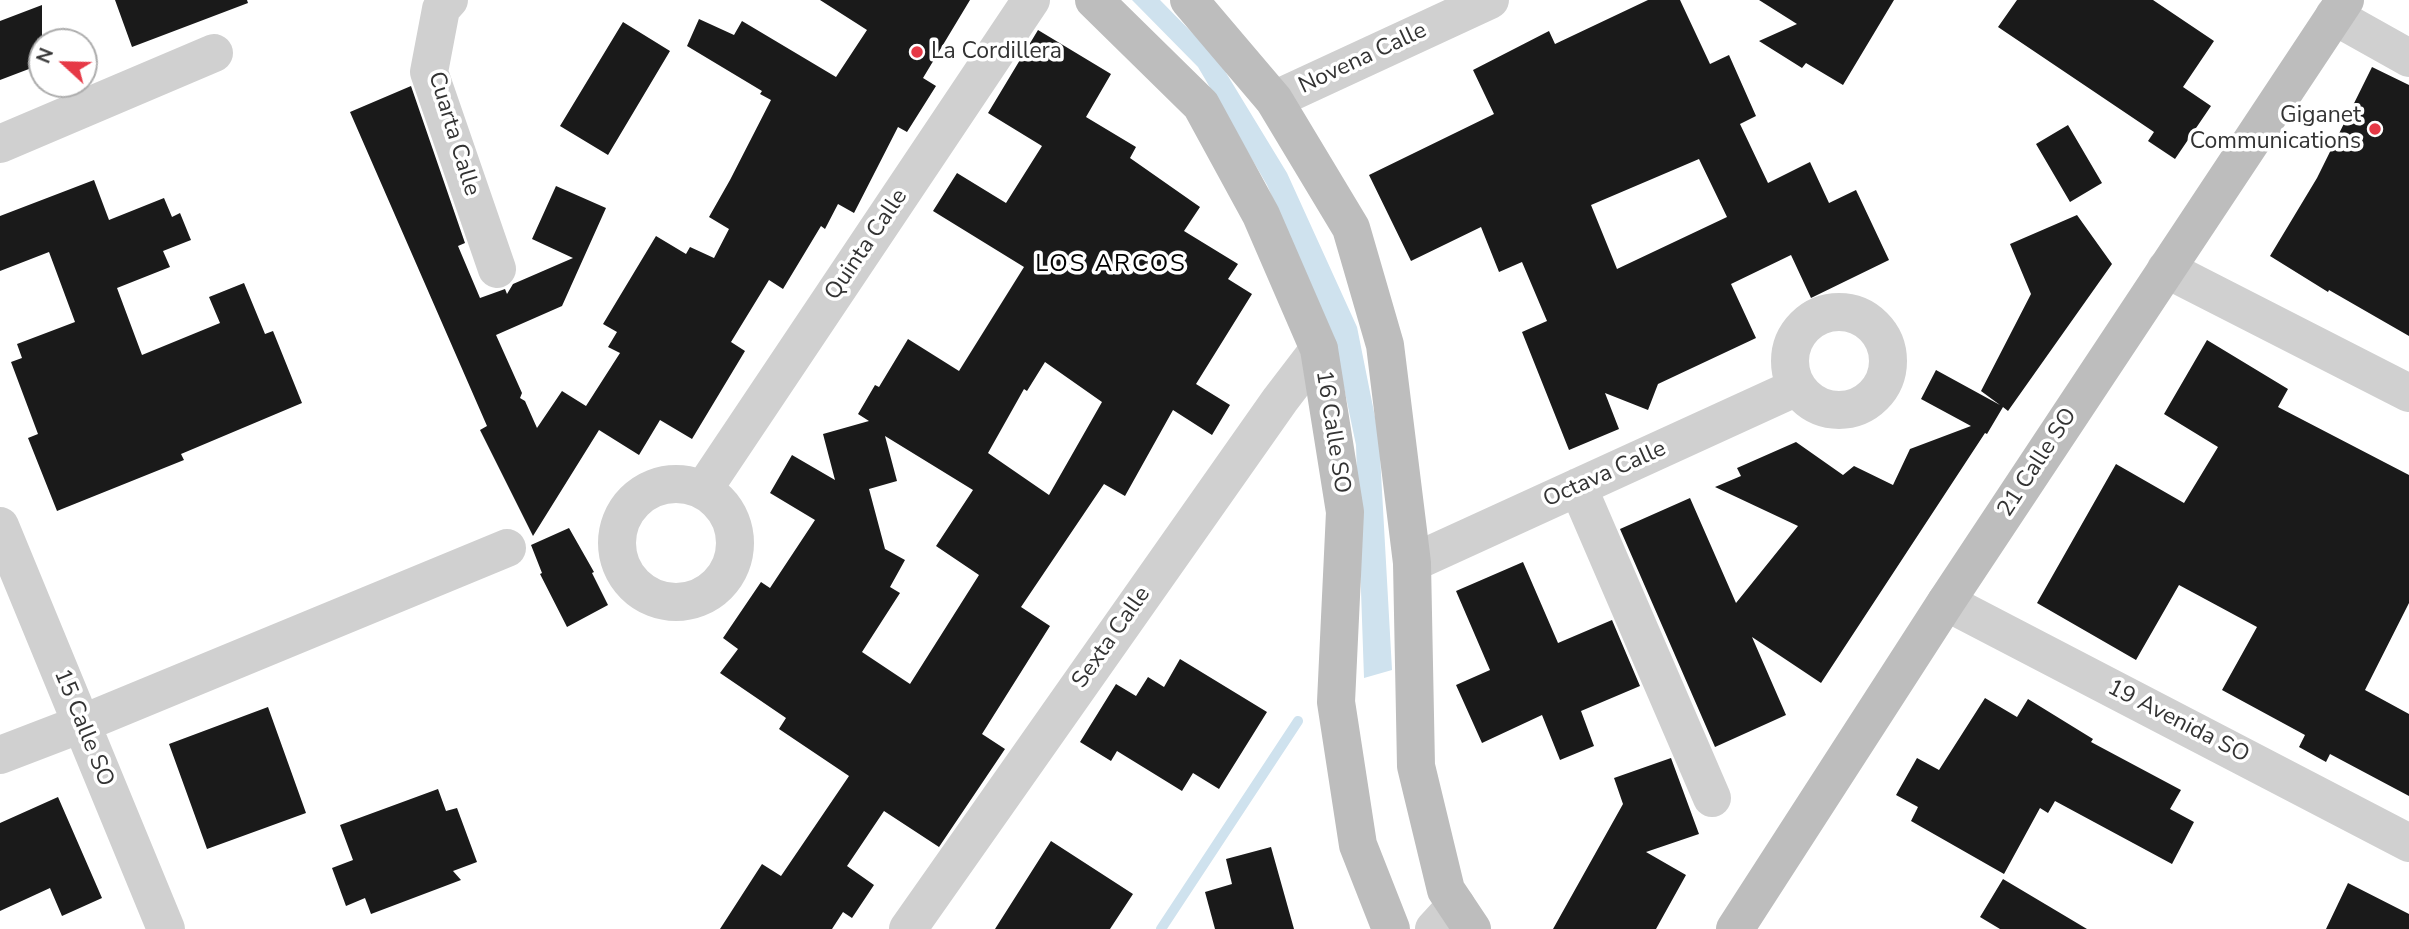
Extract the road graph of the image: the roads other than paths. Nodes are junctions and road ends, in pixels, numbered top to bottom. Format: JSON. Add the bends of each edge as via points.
{"nodes":[{"id":1,"x":449,"y":0,"type":"edge"},
{"id":2,"x":1031,"y":0,"type":"edge"},
{"id":3,"x":1094,"y":0,"type":"edge"},
{"id":4,"x":1189,"y":0,"type":"edge"},
{"id":5,"x":1490,"y":0,"type":"edge"},
{"id":6,"x":2339,"y":8,"type":"edge"},
{"id":7,"x":214,"y":53,"type":"dead end"},
{"id":8,"x":2409,"y":58,"type":"edge"},
{"id":9,"x":1274,"y":100,"type":"junction"},
{"id":10,"x":0,"y":144,"type":"edge"},
{"id":11,"x":498,"y":269,"type":"dead end"},
{"id":12,"x":2166,"y":269,"type":"junction"},
{"id":13,"x":1319,"y":349,"type":"junction"},
{"id":14,"x":1797,"y":387,"type":"dead end"},
{"id":15,"x":2409,"y":393,"type":"edge"},
{"id":16,"x":1578,"y":487,"type":"junction"},
{"id":17,"x":703,"y":490,"type":"dead end"},
{"id":18,"x":0,"y":526,"type":"edge"},
{"id":19,"x":508,"y":548,"type":"dead end"},
{"id":20,"x":1412,"y":563,"type":"junction"},
{"id":21,"x":1946,"y":602,"type":"junction"},
{"id":22,"x":81,"y":724,"type":"junction"},
{"id":23,"x":0,"y":755,"type":"edge"},
{"id":24,"x":1712,"y":798,"type":"dead end"},
{"id":25,"x":2409,"y":842,"type":"edge"},
{"id":26,"x":1454,"y":921,"type":"edge"},
{"id":27,"x":166,"y":929,"type":"edge"},
{"id":28,"x":908,"y":929,"type":"edge"},
{"id":29,"x":1391,"y":929,"type":"edge"},
{"id":30,"x":1735,"y":929,"type":"edge"}],
"edges":[{"from":1,"to":11,"type":"street","name":"Cuarta Calle","via":[[442,9],[429,72]]},
{"from":2,"to":17,"type":"street","name":"Quinta Calle"},
{"from":3,"to":13,"type":"street","name":"16 Calle SO","via":[[1201,105],[1261,215]]},
{"from":4,"to":9,"type":"street"},
{"from":5,"to":9,"type":"street","name":"Novena Calle"},
{"from":6,"to":8,"type":"street"},
{"from":6,"to":12,"type":"street","name":"21 Calle SO"},
{"from":7,"to":10,"type":"street"},
{"from":9,"to":20,"type":"street","via":[[1351,228],[1385,345]]},
{"from":12,"to":15,"type":"street"},
{"from":12,"to":21,"type":"street","name":"21 Calle SO"},
{"from":13,"to":28,"type":"street","name":"Sexta Calle"},
{"from":13,"to":29,"type":"street","name":"16 Calle SO","via":[[1345,512],[1336,702],[1358,845]]},
{"from":14,"to":16,"type":"street","name":"Octava Calle"},
{"from":16,"to":20,"type":"street","name":"Octava Calle"},
{"from":16,"to":24,"type":"street"},
{"from":18,"to":22,"type":"street","name":"15 Calle SO"},
{"from":19,"to":22,"type":"street"},
{"from":20,"to":26,"type":"street","via":[[1416,766]]},
{"from":21,"to":25,"type":"street","name":"19 Avenida SO"},
{"from":21,"to":30,"type":"street","name":"21 Calle SO"},
{"from":22,"to":23,"type":"street"},
{"from":22,"to":27,"type":"street","name":"15 Calle SO"}]}
